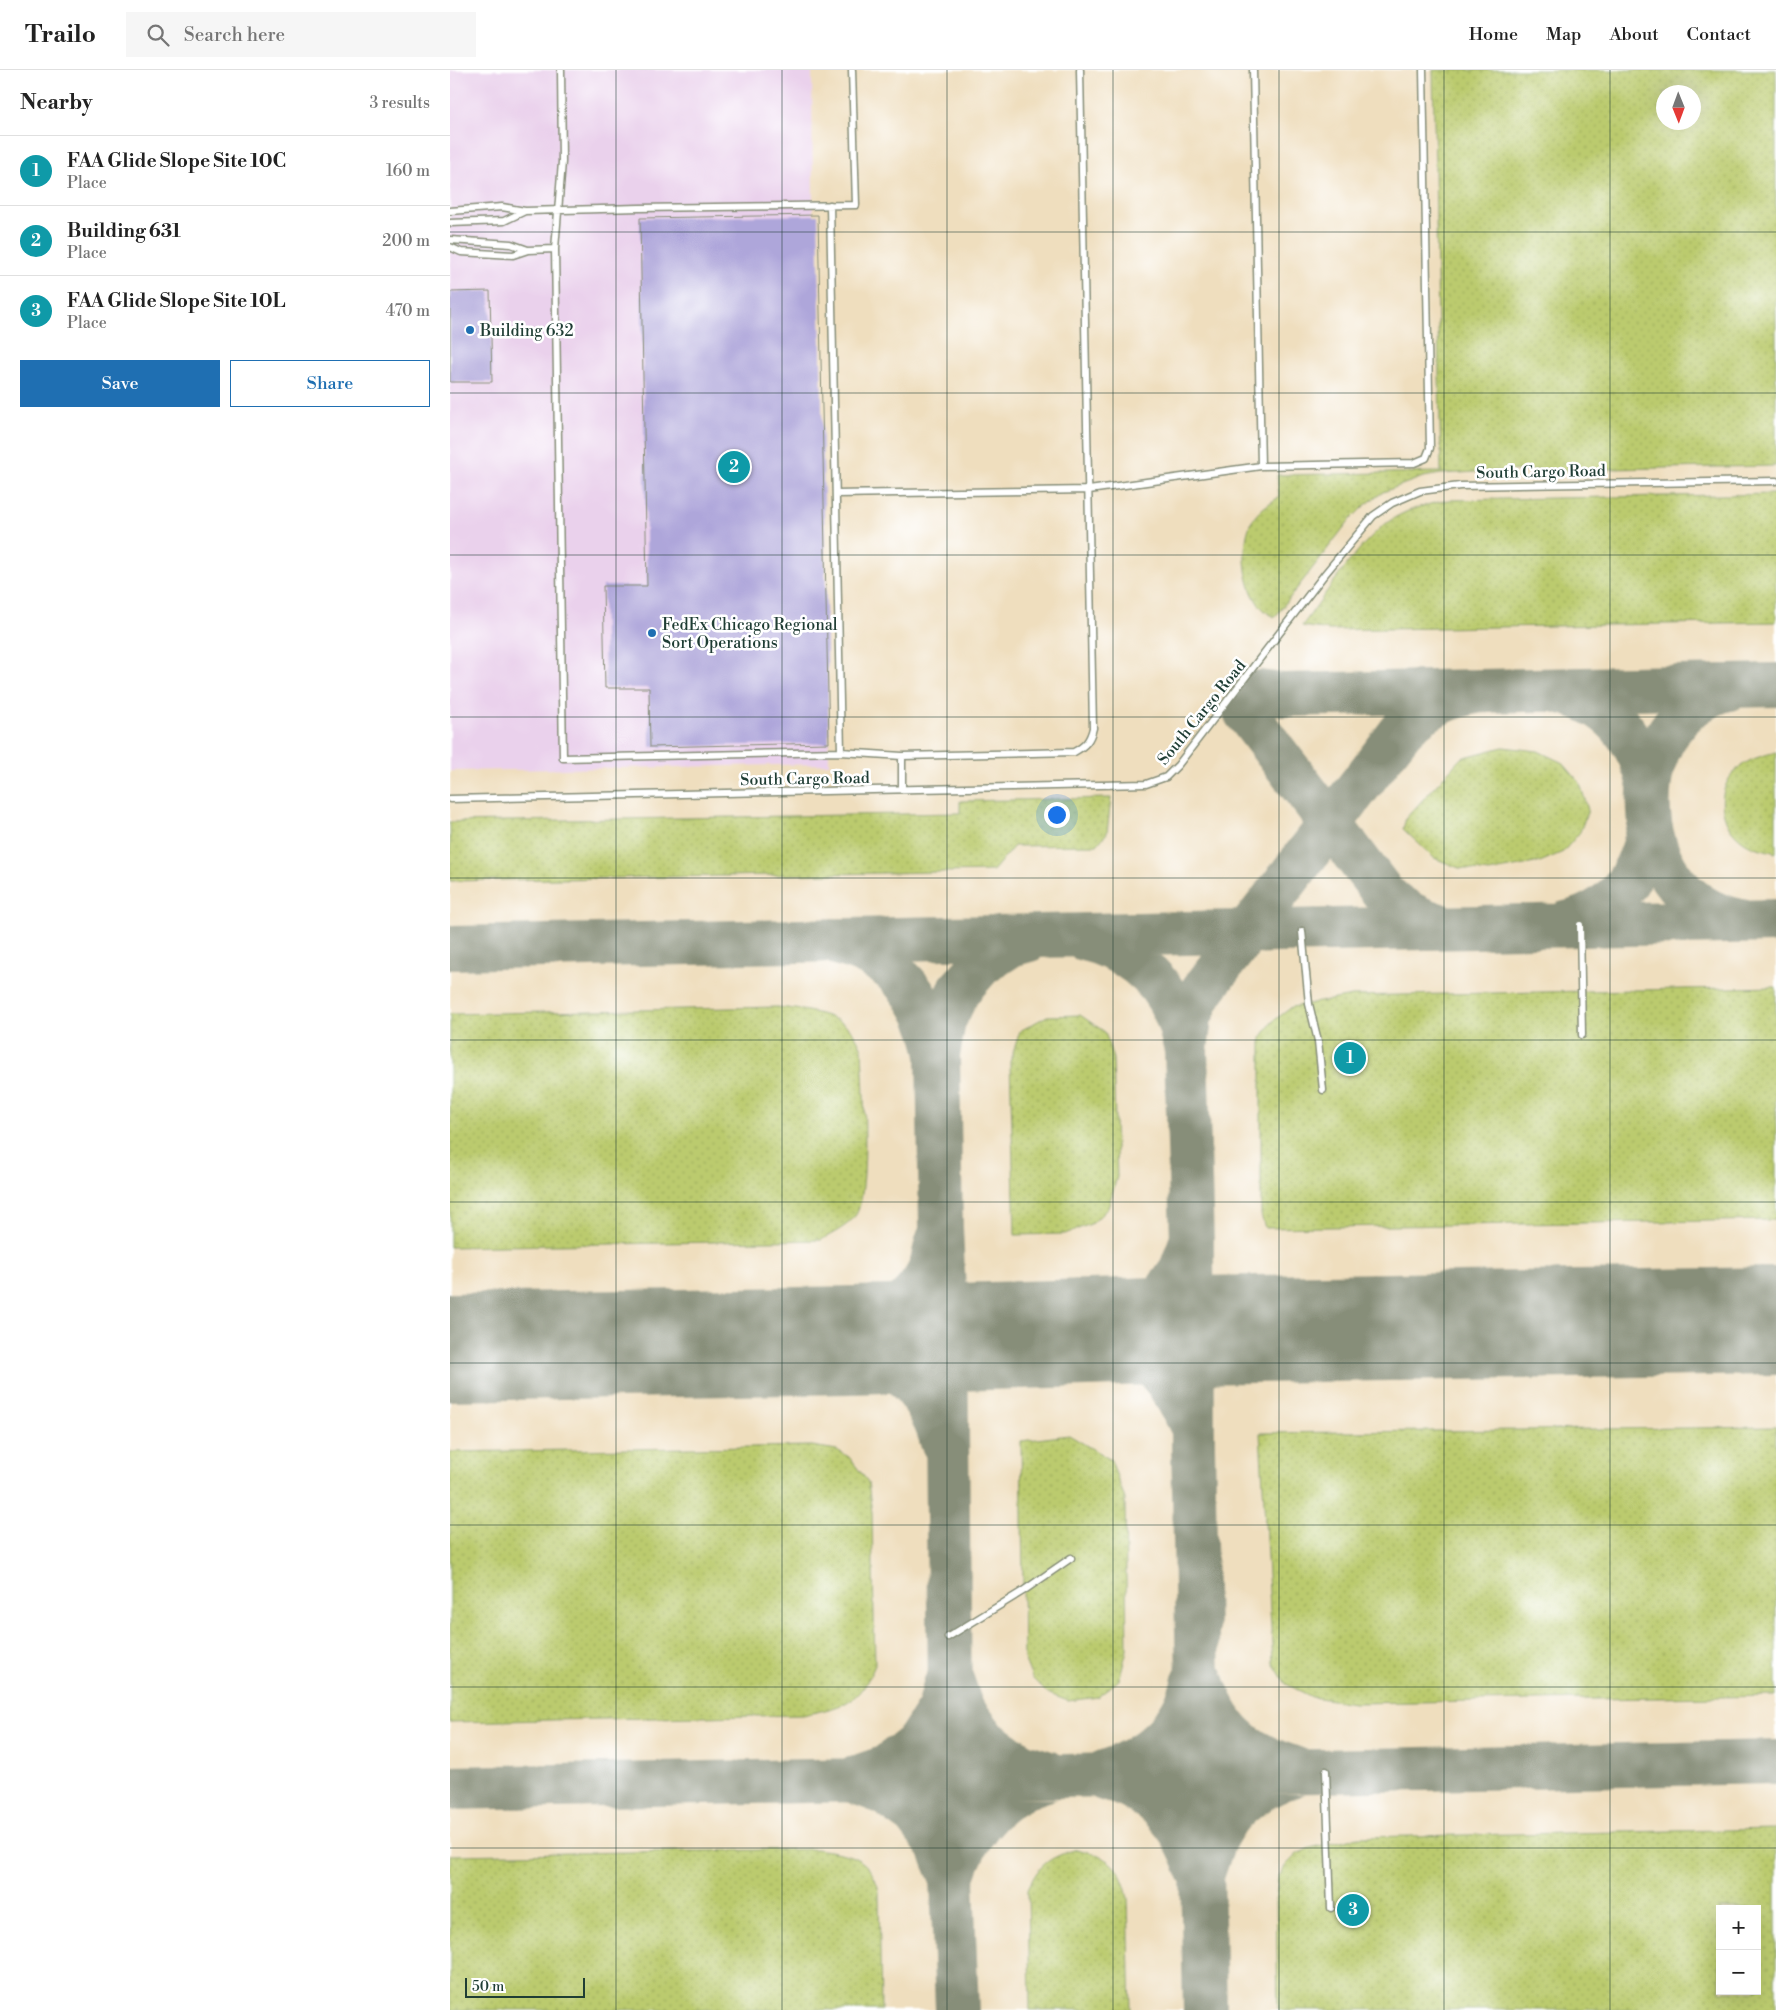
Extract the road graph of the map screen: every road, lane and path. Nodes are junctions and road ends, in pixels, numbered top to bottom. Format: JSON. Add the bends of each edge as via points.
{"nodes":[{"id":1,"x":561,"y":70,"type":"edge"},
{"id":2,"x":852,"y":70,"type":"edge"},
{"id":3,"x":1080,"y":70,"type":"edge"},
{"id":4,"x":1253,"y":70,"type":"edge"},
{"id":5,"x":1423,"y":70,"type":"edge"},
{"id":6,"x":830,"y":205,"type":"junction"},
{"id":7,"x":558,"y":210,"type":"junction"},
{"id":8,"x":450,"y":211,"type":"edge"},
{"id":9,"x":524,"y":211,"type":"junction"},
{"id":10,"x":450,"y":223,"type":"edge"},
{"id":11,"x":450,"y":240,"type":"edge"},
{"id":12,"x":450,"y":247,"type":"edge"},
{"id":13,"x":555,"y":249,"type":"junction"},
{"id":14,"x":528,"y":250,"type":"junction"},
{"id":15,"x":1261,"y":466,"type":"junction"},
{"id":16,"x":1776,"y":481,"type":"edge"},
{"id":17,"x":1089,"y":490,"type":"junction"},
{"id":18,"x":836,"y":494,"type":"junction"},
{"id":19,"x":841,"y":752,"type":"junction"},
{"id":20,"x":902,"y":756,"type":"junction"},
{"id":21,"x":902,"y":789,"type":"junction"},
{"id":22,"x":450,"y":799,"type":"edge"},
{"id":23,"x":1580,"y":925,"type":"dead end"},
{"id":24,"x":1302,"y":931,"type":"dead end"},
{"id":25,"x":1582,"y":1035,"type":"dead end"},
{"id":26,"x":1323,"y":1090,"type":"dead end"},
{"id":27,"x":1071,"y":1558,"type":"dead end"},
{"id":28,"x":948,"y":1637,"type":"dead end"},
{"id":29,"x":1326,"y":1771,"type":"dead end"},
{"id":30,"x":1331,"y":1908,"type":"dead end"}],
"edges":[{"from":1,"to":7,"type":"lane","via":[[562,162]]},
{"from":2,"to":6,"type":"lane","via":[[856,205]]},
{"from":3,"to":17,"type":"lane"},
{"from":4,"to":15,"type":"lane"},
{"from":5,"to":15,"type":"lane","via":[[1430,448],[1426,458],[1414,463]]},
{"from":6,"to":7,"type":"lane"},
{"from":6,"to":18,"type":"lane"},
{"from":7,"to":9,"type":"lane"},
{"from":7,"to":13,"type":"lane"},
{"from":8,"to":9,"type":"lane","via":[[502,208]]},
{"from":9,"to":10,"type":"lane","via":[[504,221]]},
{"from":11,"to":14,"type":"lane","via":[[511,244]]},
{"from":12,"to":14,"type":"lane","via":[[461,252],[513,255]]},
{"from":13,"to":14,"type":"lane"},
{"from":13,"to":19,"type":"lane","via":[[563,758]]},
{"from":15,"to":17,"type":"lane"},
{"from":16,"to":21,"type":"lane","name":"South Cargo Road","via":[[1460,486],[1420,491],[1392,503],[1373,516],[1166,777],[1146,784]]},
{"from":17,"to":18,"type":"lane"},
{"from":17,"to":20,"type":"lane","via":[[1091,738],[1074,752]]},
{"from":18,"to":19,"type":"lane"},
{"from":19,"to":20,"type":"lane"},
{"from":20,"to":21,"type":"lane"},
{"from":21,"to":22,"type":"lane","name":"South Cargo Road"},
{"from":23,"to":25,"type":"lane"},
{"from":24,"to":26,"type":"lane","via":[[1308,1004],[1318,1040]]},
{"from":27,"to":28,"type":"lane"},
{"from":29,"to":30,"type":"lane"}]}
